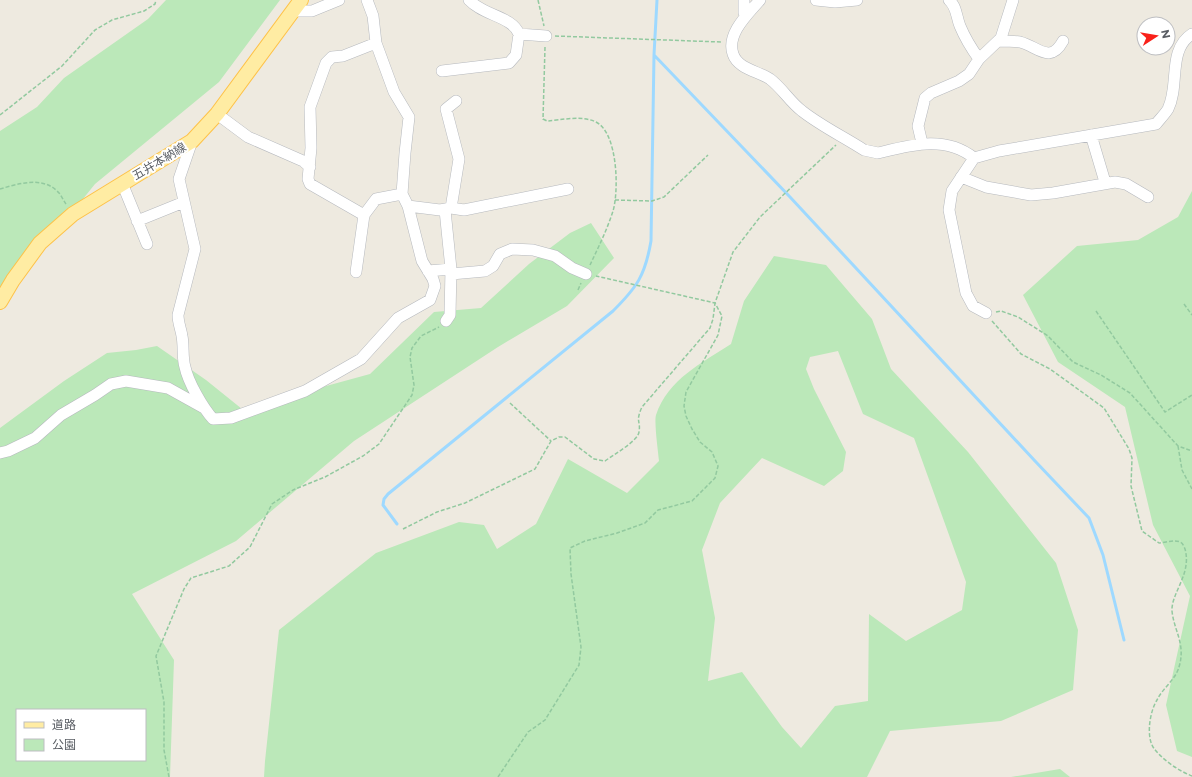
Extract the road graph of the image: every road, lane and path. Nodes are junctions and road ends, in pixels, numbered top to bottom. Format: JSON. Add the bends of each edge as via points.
{"nodes":[{"id":1,"x":156,"y":0,"type":"edge"},
{"id":2,"x":339,"y":0,"type":"edge"},
{"id":3,"x":367,"y":0,"type":"edge"},
{"id":4,"x":469,"y":0,"type":"edge"},
{"id":5,"x":538,"y":0,"type":"edge"},
{"id":6,"x":744,"y":0,"type":"edge"},
{"id":7,"x":760,"y":0,"type":"edge"},
{"id":8,"x":816,"y":0,"type":"edge"},
{"id":9,"x":857,"y":0,"type":"edge"},
{"id":10,"x":949,"y":0,"type":"edge"},
{"id":11,"x":1013,"y":0,"type":"edge"},
{"id":12,"x":297,"y":5,"type":"edge"},
{"id":13,"x":746,"y":16,"type":"junction"},
{"id":14,"x":519,"y":34,"type":"junction"},
{"id":15,"x":1192,"y":34,"type":"edge"},
{"id":16,"x":546,"y":36,"type":"junction"},
{"id":17,"x":998,"y":41,"type":"junction"},
{"id":18,"x":1063,"y":41,"type":"dead end"},
{"id":19,"x":731,"y":42,"type":"junction"},
{"id":20,"x":376,"y":43,"type":"junction"},
{"id":21,"x":979,"y":59,"type":"junction"},
{"id":22,"x":442,"y":71,"type":"dead end"},
{"id":23,"x":456,"y":101,"type":"dead end"},
{"id":24,"x":217,"y":114,"type":"junction"},
{"id":25,"x":0,"y":115,"type":"edge"},
{"id":26,"x":1091,"y":135,"type":"junction"},
{"id":27,"x":845,"y":137,"type":"junction"},
{"id":28,"x":192,"y":141,"type":"junction"},
{"id":29,"x":922,"y":143,"type":"junction"},
{"id":30,"x":708,"y":155,"type":"dead end"},
{"id":31,"x":974,"y":158,"type":"junction"},
{"id":32,"x":310,"y":167,"type":"junction"},
{"id":33,"x":961,"y":177,"type":"junction"},
{"id":34,"x":1105,"y":182,"type":"junction"},
{"id":35,"x":122,"y":183,"type":"junction"},
{"id":36,"x":0,"y":188,"type":"edge"},
{"id":37,"x":568,"y":189,"type":"dead end"},
{"id":38,"x":402,"y":194,"type":"junction"},
{"id":39,"x":1148,"y":197,"type":"dead end"},
{"id":40,"x":615,"y":200,"type":"junction"},
{"id":41,"x":184,"y":202,"type":"junction"},
{"id":42,"x":408,"y":206,"type":"junction"},
{"id":43,"x":448,"y":209,"type":"junction"},
{"id":44,"x":73,"y":214,"type":"junction"},
{"id":45,"x":364,"y":215,"type":"junction"},
{"id":46,"x":137,"y":221,"type":"junction"},
{"id":47,"x":147,"y":244,"type":"dead end"},
{"id":48,"x":428,"y":271,"type":"junction"},
{"id":49,"x":451,"y":271,"type":"junction"},
{"id":50,"x":356,"y":272,"type":"dead end"},
{"id":51,"x":586,"y":274,"type":"junction"},
{"id":52,"x":0,"y":302,"type":"edge"},
{"id":53,"x":715,"y":303,"type":"junction"},
{"id":54,"x":1184,"y":304,"type":"dead end"},
{"id":55,"x":1096,"y":311,"type":"dead end"},
{"id":56,"x":986,"y":313,"type":"junction"},
{"id":57,"x":1192,"y":315,"type":"edge"},
{"id":58,"x":446,"y":321,"type":"joint"},
{"id":59,"x":1192,"y":395,"type":"edge"},
{"id":60,"x":510,"y":403,"type":"dead end"},
{"id":61,"x":204,"y":408,"type":"junction"},
{"id":62,"x":551,"y":441,"type":"junction"},
{"id":63,"x":1178,"y":446,"type":"junction"},
{"id":64,"x":1192,"y":451,"type":"edge"},
{"id":65,"x":0,"y":452,"type":"edge"},
{"id":66,"x":1192,"y":489,"type":"edge"},
{"id":67,"x":402,"y":529,"type":"dead end"},
{"id":68,"x":1192,"y":776,"type":"edge"},
{"id":69,"x":168,"y":777,"type":"edge"},
{"id":70,"x":498,"y":777,"type":"edge"}],
"edges":[{"from":1,"to":25,"type":"path","via":[[155,4],[144,11],[112,20],[95,30],[62,66]]},
{"from":2,"to":12,"type":"street","via":[[312,11]]},
{"from":3,"to":20,"type":"street","via":[[373,16]]},
{"from":4,"to":14,"type":"street","via":[[484,11],[512,23],[517,27]]},
{"from":5,"to":16,"type":"path"},
{"from":6,"to":13,"type":"street"},
{"from":7,"to":13,"type":"street"},
{"from":8,"to":9,"type":"street"},
{"from":10,"to":21,"type":"street","via":[[957,11],[959,24],[968,43]]},
{"from":11,"to":17,"type":"street"},
{"from":12,"to":24,"type":"main road","name":"五井本納線"},
{"from":13,"to":19,"type":"street","via":[[740,22]]},
{"from":14,"to":16,"type":"street"},
{"from":14,"to":22,"type":"street","via":[[516,55],[509,63]]},
{"from":15,"to":26,"type":"street","via":[[1184,39],[1178,50],[1168,108],[1156,124]]},
{"from":16,"to":19,"type":"path"},
{"from":16,"to":40,"type":"path","via":[[543,119],[547,121],[580,118],[596,122],[605,130],[612,146],[615,165]]},
{"from":17,"to":18,"type":"street","via":[[1020,42],[1042,53],[1060,48]]},
{"from":17,"to":21,"type":"street"},
{"from":19,"to":27,"type":"street","via":[[733,55],[738,63],[764,75],[802,111]]},
{"from":20,"to":32,"type":"street","via":[[343,56],[332,57],[326,63],[310,107]]},
{"from":20,"to":38,"type":"street","via":[[394,92],[410,117]]},
{"from":21,"to":29,"type":"street","via":[[970,74],[925,98],[918,126]]},
{"from":23,"to":43,"type":"street","via":[[446,109],[459,159]]},
{"from":24,"to":28,"type":"main road","name":"五井本納線"},
{"from":24,"to":32,"type":"street","via":[[248,137],[303,161]]},
{"from":26,"to":31,"type":"street","via":[[999,151]]},
{"from":26,"to":34,"type":"street"},
{"from":27,"to":29,"type":"street","via":[[864,150],[878,153]]},
{"from":27,"to":53,"type":"path","via":[[760,217],[733,252]]},
{"from":28,"to":35,"type":"main road","name":"五井本納線"},
{"from":28,"to":41,"type":"street","via":[[179,179]]},
{"from":29,"to":31,"type":"street","via":[[950,146]]},
{"from":30,"to":40,"type":"path","via":[[664,197],[652,201]]},
{"from":31,"to":33,"type":"street"},
{"from":32,"to":45,"type":"street","via":[[310,184]]},
{"from":33,"to":34,"type":"street","via":[[986,187],[1030,195]]},
{"from":33,"to":56,"type":"street","via":[[952,191],[949,210],[951,228],[966,293],[973,306]]},
{"from":34,"to":39,"type":"street","via":[[1126,184]]},
{"from":35,"to":44,"type":"main road","name":"五井本納線"},
{"from":35,"to":46,"type":"street"},
{"from":36,"to":44,"type":"path","via":[[38,182],[57,190]]},
{"from":37,"to":43,"type":"street","via":[[464,210]]},
{"from":38,"to":42,"type":"street"},
{"from":38,"to":45,"type":"street","via":[[376,199]]},
{"from":40,"to":51,"type":"path","via":[[613,211]]},
{"from":41,"to":46,"type":"street"},
{"from":41,"to":61,"type":"street","via":[[195,249],[178,323],[185,368]]},
{"from":42,"to":43,"type":"street"},
{"from":42,"to":48,"type":"street","via":[[422,261]]},
{"from":43,"to":49,"type":"street"},
{"from":44,"to":52,"type":"main road","name":"五井本納線","via":[[40,243]]},
{"from":45,"to":50,"type":"street"},
{"from":46,"to":47,"type":"street"},
{"from":48,"to":49,"type":"street"},
{"from":48,"to":61,"type":"street","via":[[435,286],[430,300],[398,318],[361,359],[305,391],[245,414],[213,419]]},
{"from":49,"to":51,"type":"street","via":[[485,271],[493,266],[500,254],[512,249],[533,250],[555,256]]},
{"from":49,"to":58,"type":"street","via":[[450,316]]},
{"from":51,"to":53,"type":"path"},
{"from":53,"to":62,"type":"path","via":[[710,328],[642,407],[637,417],[640,431],[636,438],[606,460],[594,459],[565,438],[559,437]]},
{"from":53,"to":70,"type":"path","via":[[722,316],[718,335],[686,392],[684,406],[692,430],[700,442],[712,452],[718,466],[715,478],[692,501],[658,510],[645,523],[570,548],[581,647],[579,664],[545,720],[528,732]]},
{"from":54,"to":57,"type":"path"},
{"from":55,"to":59,"type":"path","via":[[1165,412]]},
{"from":56,"to":63,"type":"path","via":[[1001,311],[1018,317],[1048,336],[1072,362],[1101,375],[1130,393]]},
{"from":56,"to":68,"type":"path","via":[[1021,354],[1050,369],[1104,408],[1131,454],[1131,486],[1142,531],[1159,543],[1174,541],[1183,544],[1187,555],[1185,574],[1172,610],[1181,642],[1181,659],[1179,669],[1156,700],[1149,730],[1153,747],[1177,768]]},
{"from":58,"to":69,"type":"path","via":[[421,336],[412,348],[412,395],[379,444],[363,456],[325,477],[293,490],[272,504],[250,547],[229,566],[192,578],[184,589],[156,656],[164,702],[164,750]]},
{"from":60,"to":62,"type":"path"},
{"from":61,"to":65,"type":"street","via":[[168,388],[126,381],[111,384],[61,415],[35,438],[8,451]]},
{"from":62,"to":67,"type":"path","via":[[535,470]]},
{"from":63,"to":64,"type":"path"},
{"from":63,"to":66,"type":"path","via":[[1182,470]]}]}
